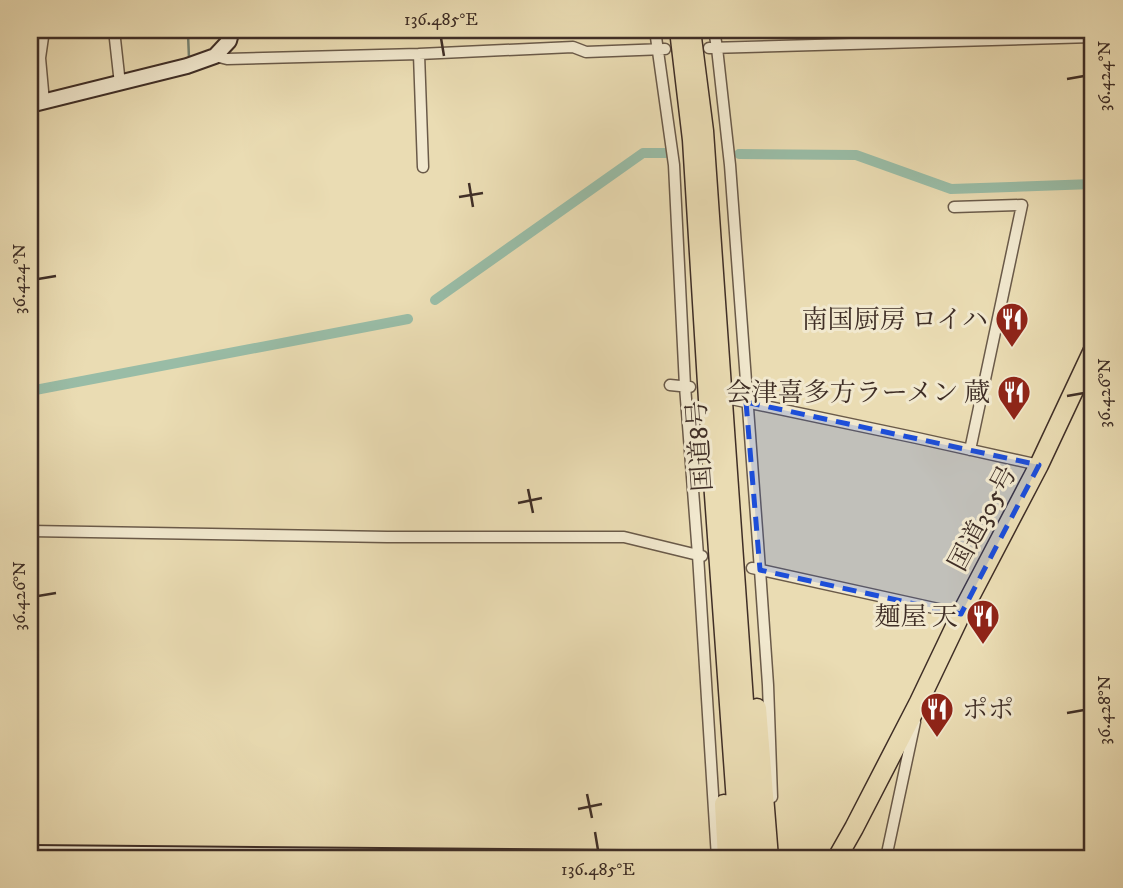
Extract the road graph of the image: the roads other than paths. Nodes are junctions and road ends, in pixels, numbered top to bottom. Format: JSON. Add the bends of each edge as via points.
{"nodes":[{"id":1,"x":44,"y":30,"type":"edge"},
{"id":2,"x":114,"y":30,"type":"edge"},
{"id":3,"x":232,"y":30,"type":"edge"},
{"id":4,"x":655,"y":30,"type":"edge"},
{"id":5,"x":714,"y":30,"type":"edge"},
{"id":6,"x":1093,"y":37,"type":"edge"},
{"id":7,"x":680,"y":39,"type":"edge"},
{"id":8,"x":713,"y":48,"type":"junction"},
{"id":9,"x":419,"y":54,"type":"junction"},
{"id":10,"x":215,"y":56,"type":"junction"},
{"id":11,"x":120,"y":84,"type":"junction"},
{"id":12,"x":37,"y":104,"type":"edge"},
{"id":13,"x":423,"y":167,"type":"dead end"},
{"id":14,"x":954,"y":207,"type":"dead end"},
{"id":15,"x":1093,"y":350,"type":"edge"},
{"id":16,"x":670,"y":385,"type":"dead end"},
{"id":17,"x":689,"y":386,"type":"junction"},
{"id":18,"x":741,"y":401,"type":"junction"},
{"id":19,"x":970,"y":450,"type":"junction"},
{"id":20,"x":727,"y":462,"type":"junction"},
{"id":21,"x":1039,"y":465,"type":"junction"},
{"id":22,"x":713,"y":481,"type":"junction"},
{"id":23,"x":30,"y":531,"type":"edge"},
{"id":24,"x":701,"y":556,"type":"junction"},
{"id":25,"x":756,"y":569,"type":"junction"},
{"id":26,"x":961,"y":614,"type":"junction"},
{"id":27,"x":919,"y":702,"type":"junction"},
{"id":28,"x":742,"y":778,"type":"junction"},
{"id":29,"x":37,"y":855,"type":"edge"},
{"id":30,"x":764,"y":855,"type":"edge"},
{"id":31,"x":106,"y":856,"type":"edge"},
{"id":32,"x":177,"y":857,"type":"edge"},
{"id":33,"x":244,"y":857,"type":"edge"},
{"id":34,"x":312,"y":857,"type":"edge"},
{"id":35,"x":383,"y":857,"type":"edge"},
{"id":36,"x":518,"y":858,"type":"edge"},
{"id":37,"x":624,"y":858,"type":"edge"},
{"id":38,"x":717,"y":858,"type":"edge"},
{"id":39,"x":727,"y":858,"type":"edge"},
{"id":40,"x":740,"y":858,"type":"edge"},
{"id":41,"x":837,"y":858,"type":"edge"},
{"id":42,"x":886,"y":858,"type":"edge"}],
"edges":[{"from":1,"to":12,"type":"street"},
{"from":2,"to":11,"type":"street"},
{"from":3,"to":10,"type":"street","via":[[229,41]]},
{"from":4,"to":7,"type":"street"},
{"from":5,"to":8,"type":"street"},
{"from":6,"to":8,"type":"street"},
{"from":7,"to":9,"type":"street","via":[[586,52],[573,47]]},
{"from":7,"to":17,"type":"street","via":[[674,165]]},
{"from":7,"to":20,"type":"highway","name":"国道8号","via":[[704,131]]},
{"from":7,"to":22,"type":"highway","name":"国道8号","via":[[692,140]]},
{"from":8,"to":18,"type":"street","via":[[730,165]]},
{"from":9,"to":10,"type":"street"},
{"from":9,"to":13,"type":"street"},
{"from":10,"to":11,"type":"street"},
{"from":11,"to":12,"type":"street"},
{"from":14,"to":19,"type":"street","via":[[1023,205]]},
{"from":15,"to":21,"type":"highway","name":"国道305号"},
{"from":16,"to":17,"type":"street"},
{"from":17,"to":24,"type":"street"},
{"from":18,"to":19,"type":"street"},
{"from":18,"to":25,"type":"street"},
{"from":19,"to":21,"type":"street"},
{"from":20,"to":28,"type":"highway","name":"国道8号"},
{"from":20,"to":30,"type":"highway","via":[[746,589]]},
{"from":21,"to":26,"type":"highway","name":"国道305号"},
{"from":22,"to":28,"type":"highway","name":"国道8号"},
{"from":22,"to":39,"type":"highway","via":[[706,495]]},
{"from":23,"to":24,"type":"street","via":[[624,537]]},
{"from":24,"to":38,"type":"street"},
{"from":25,"to":26,"type":"street"},
{"from":25,"to":30,"type":"street","via":[[768,685],[774,820]]},
{"from":26,"to":27,"type":"highway","name":"国道305号"},
{"from":27,"to":41,"type":"highway","name":"国道305号"},
{"from":27,"to":42,"type":"street"},
{"from":28,"to":30,"type":"highway","name":"国道8号"},
{"from":28,"to":40,"type":"highway","name":"国道8号"},
{"from":29,"to":31,"type":"street"},
{"from":31,"to":32,"type":"street"},
{"from":32,"to":33,"type":"street"},
{"from":33,"to":34,"type":"street"},
{"from":34,"to":35,"type":"street"},
{"from":35,"to":36,"type":"street"},
{"from":36,"to":37,"type":"street"}]}
